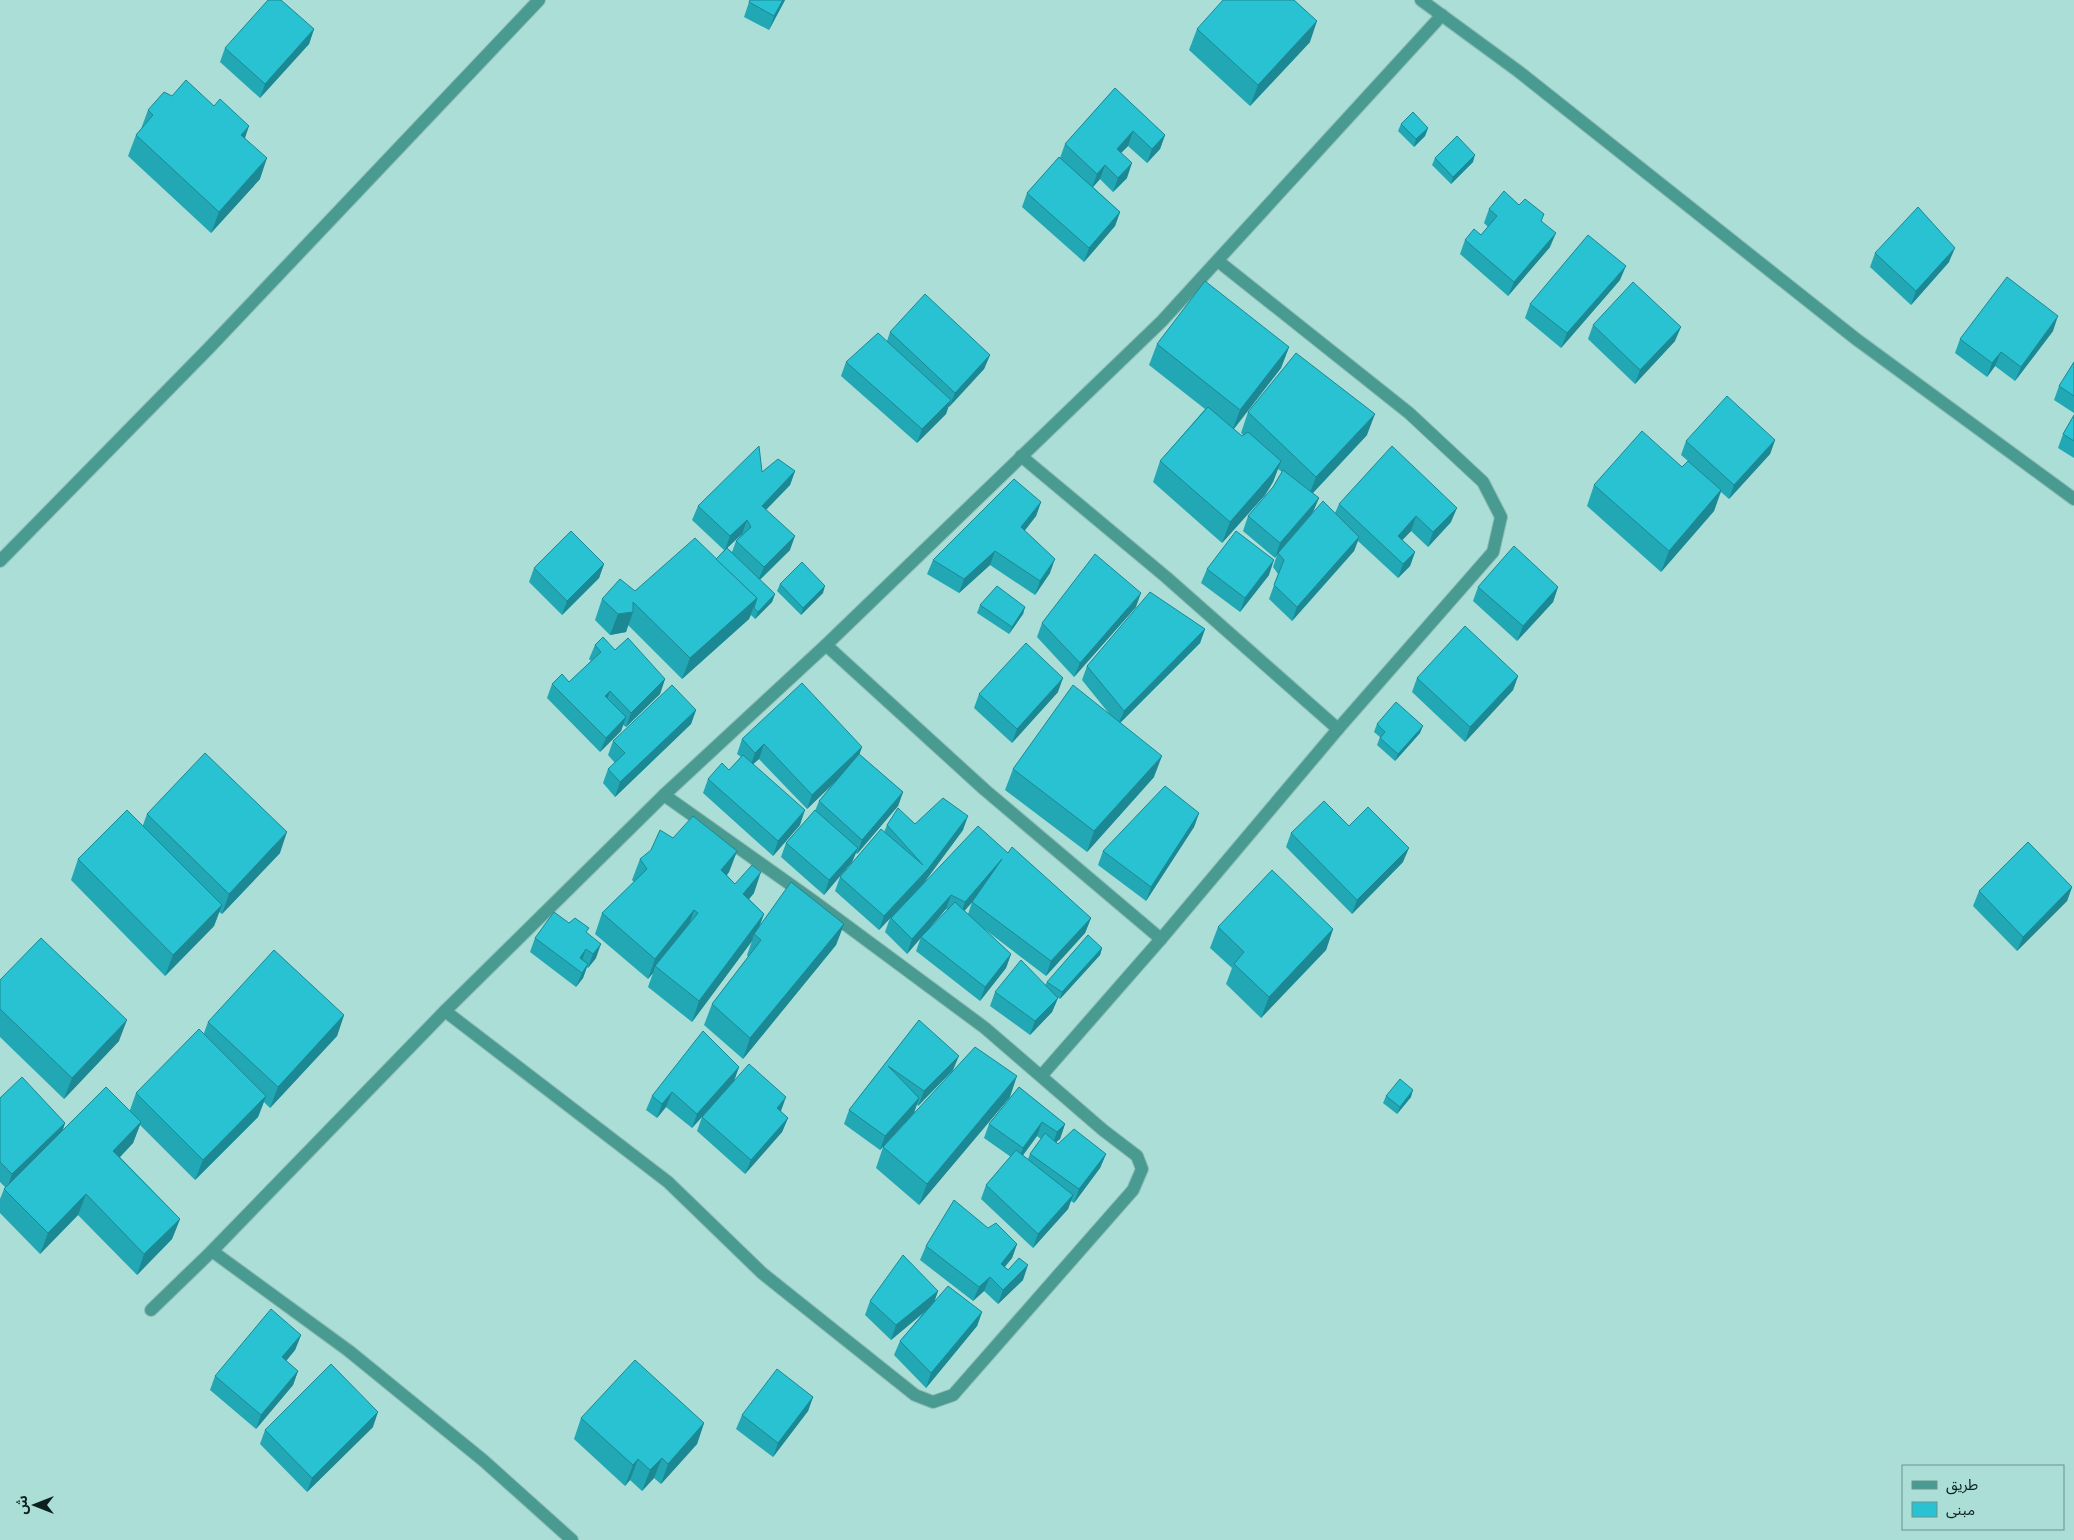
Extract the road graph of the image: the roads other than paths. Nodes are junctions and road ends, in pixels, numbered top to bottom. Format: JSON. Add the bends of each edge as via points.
{"nodes":[{"id":1,"x":539,"y":0,"type":"edge"},
{"id":2,"x":1421,"y":0,"type":"edge"},
{"id":3,"x":1442,"y":15,"type":"junction"},
{"id":4,"x":1218,"y":261,"type":"junction"},
{"id":5,"x":1021,"y":456,"type":"junction"},
{"id":6,"x":2074,"y":500,"type":"edge"},
{"id":7,"x":0,"y":561,"type":"edge"},
{"id":8,"x":826,"y":645,"type":"junction"},
{"id":9,"x":1338,"y":729,"type":"junction"},
{"id":10,"x":664,"y":795,"type":"junction"},
{"id":11,"x":1161,"y":939,"type":"junction"},
{"id":12,"x":445,"y":1011,"type":"junction"},
{"id":13,"x":1042,"y":1075,"type":"junction"},
{"id":14,"x":212,"y":1252,"type":"junction"},
{"id":15,"x":151,"y":1310,"type":"dead end"},
{"id":16,"x":572,"y":1540,"type":"edge"}],
"edges":[{"from":1,"to":7,"type":"street","via":[[209,348]]},
{"from":2,"to":3,"type":"street"},
{"from":3,"to":4,"type":"street"},
{"from":3,"to":6,"type":"street","via":[[1518,71],[1856,339]]},
{"from":4,"to":5,"type":"street","via":[[1162,321]]},
{"from":4,"to":9,"type":"street","via":[[1409,413],[1483,482],[1501,517],[1494,552]]},
{"from":5,"to":8,"type":"street"},
{"from":5,"to":9,"type":"street","via":[[1166,577]]},
{"from":8,"to":10,"type":"street"},
{"from":8,"to":11,"type":"street","via":[[985,790]]},
{"from":9,"to":11,"type":"street"},
{"from":10,"to":12,"type":"street"},
{"from":10,"to":13,"type":"street","via":[[854,930]]},
{"from":11,"to":13,"type":"street"},
{"from":12,"to":13,"type":"street","via":[[668,1182],[762,1273],[914,1395],[933,1402],[953,1395],[1133,1190],[1142,1169],[1137,1156]]},
{"from":12,"to":14,"type":"street"},
{"from":14,"to":15,"type":"street"},
{"from":14,"to":16,"type":"street","via":[[349,1351],[484,1461]]}]}
